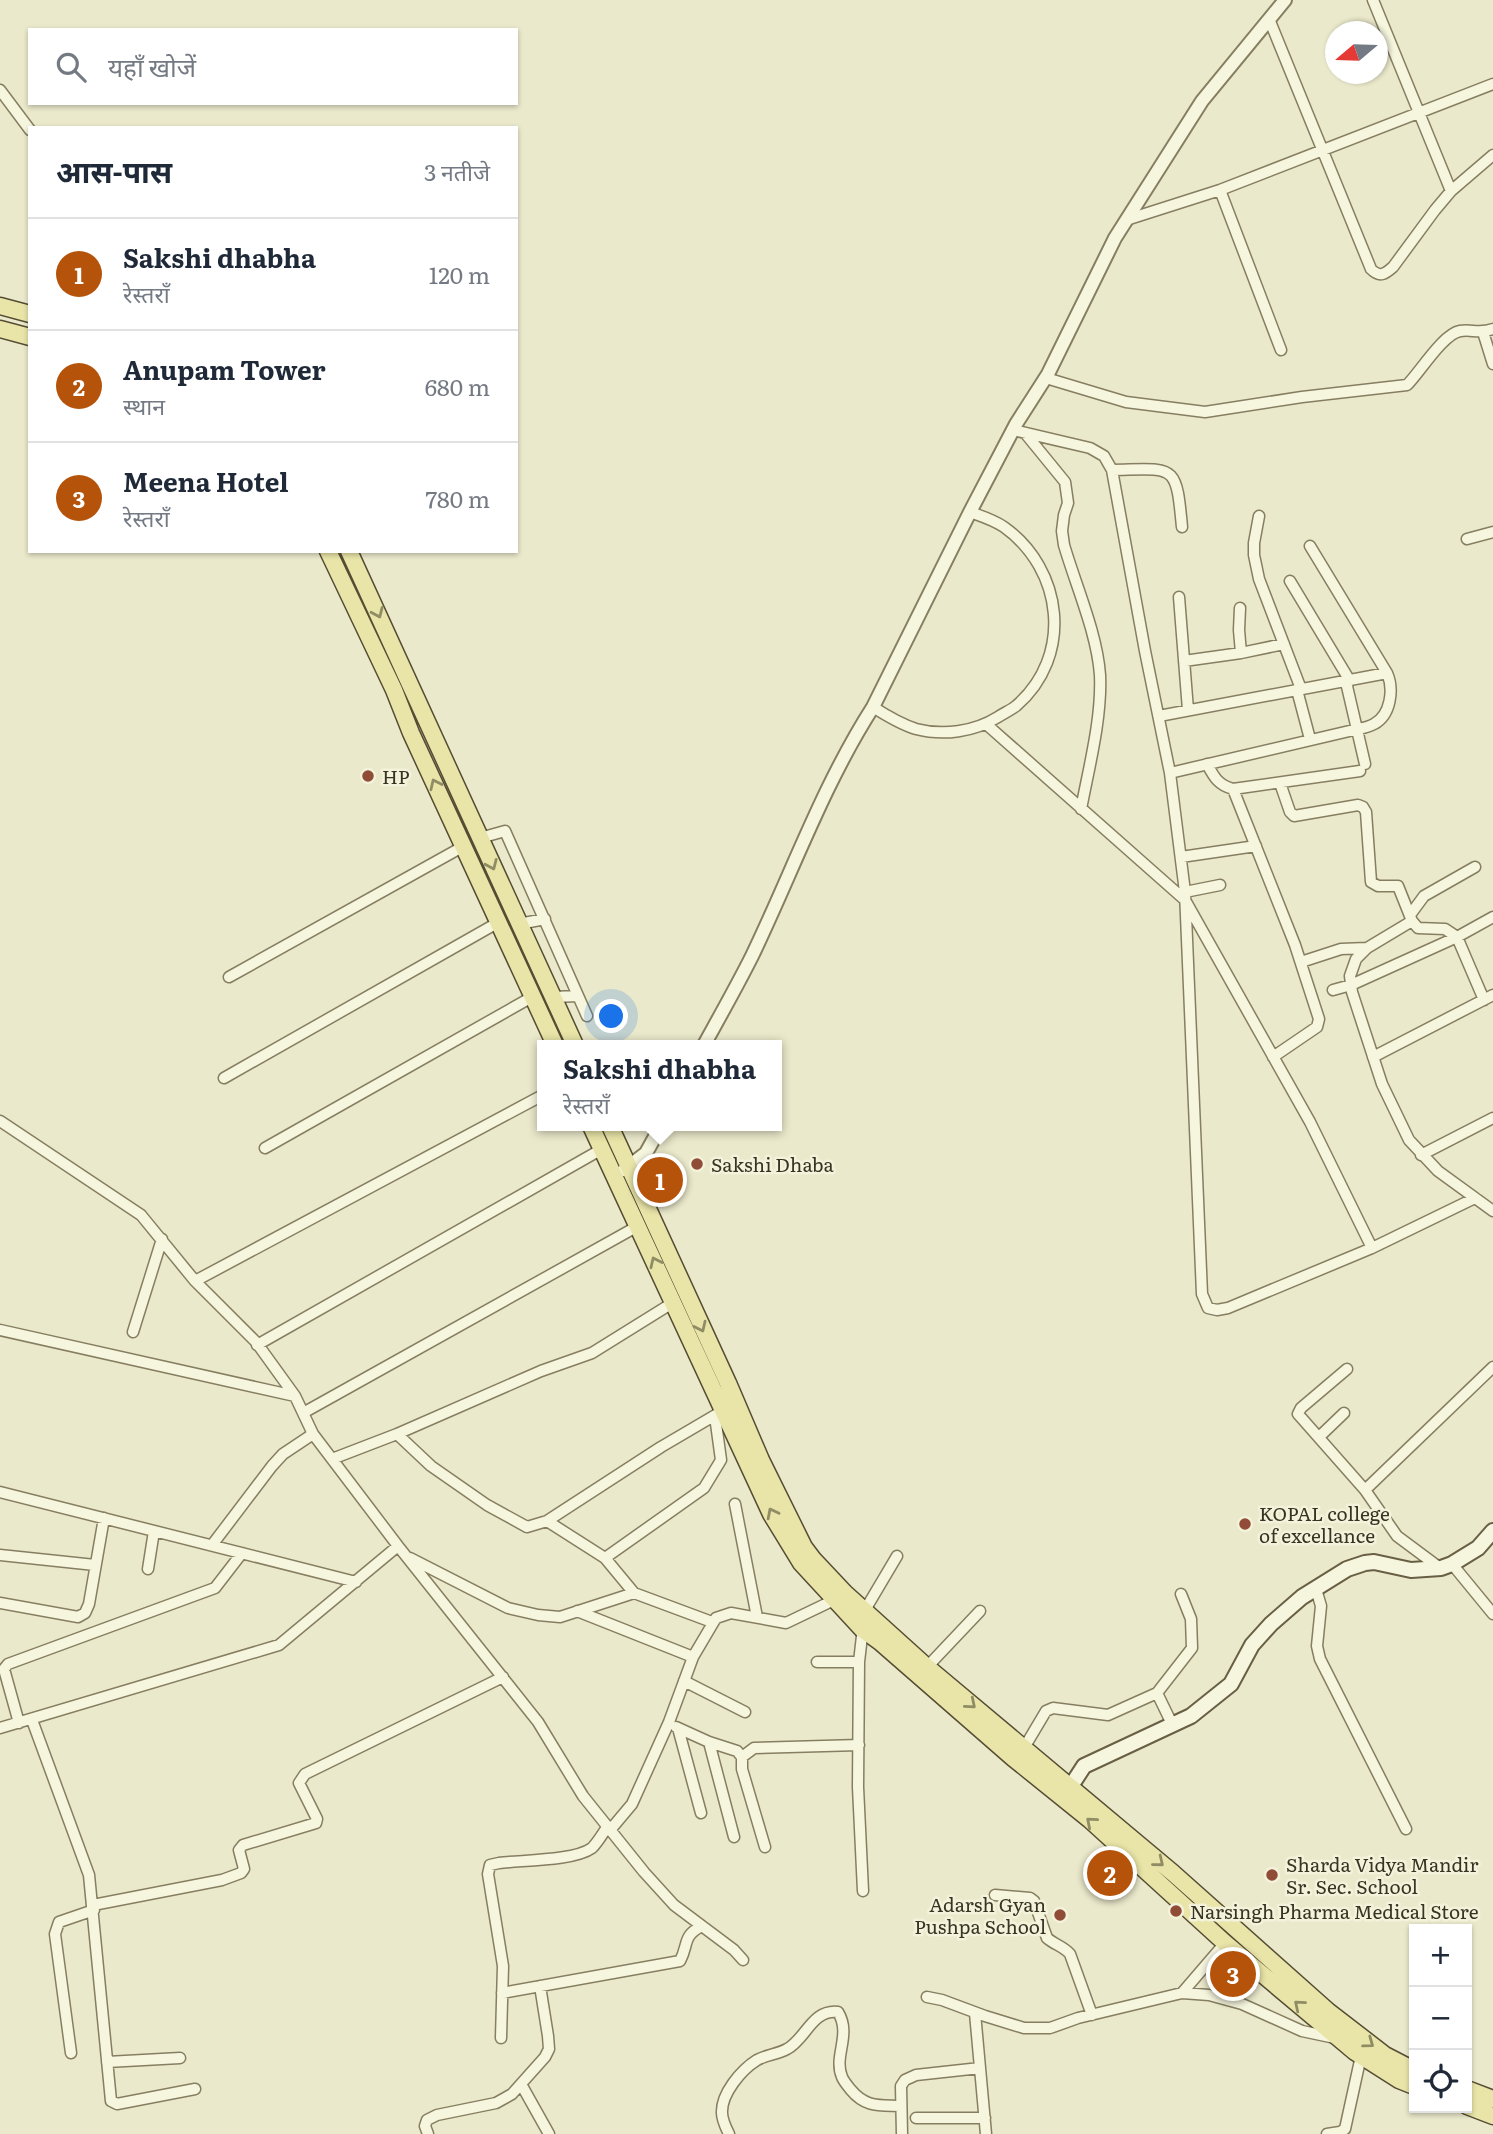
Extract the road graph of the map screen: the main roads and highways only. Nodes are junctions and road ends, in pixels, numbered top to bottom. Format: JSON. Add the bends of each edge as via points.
{"nodes":[{"id":1,"x":0,"y":306,"type":"edge"},
{"id":2,"x":28,"y":313,"type":"edge"},
{"id":3,"x":0,"y":329,"type":"edge"},
{"id":4,"x":28,"y":336,"type":"edge"},
{"id":5,"x":329,"y":553,"type":"edge"},
{"id":6,"x":350,"y":553,"type":"edge"},
{"id":7,"x":528,"y":942,"type":"junction"},
{"id":8,"x":512,"y":950,"type":"junction"},
{"id":9,"x":553,"y":1040,"type":"edge"},
{"id":10,"x":573,"y":1040,"type":"edge"},
{"id":11,"x":593,"y":1131,"type":"edge"},
{"id":12,"x":611,"y":1131,"type":"edge"},
{"id":13,"x":622,"y":1171,"type":"junction"},
{"id":14,"x":1493,"y":1531,"type":"edge"},
{"id":15,"x":1071,"y":1786,"type":"junction"},
{"id":16,"x":1190,"y":1899,"type":"junction"},
{"id":17,"x":1216,"y":1923,"type":"junction"},
{"id":18,"x":1409,"y":2067,"type":"edge"},
{"id":19,"x":1409,"y":2084,"type":"edge"},
{"id":20,"x":1472,"y":2091,"type":"edge"},
{"id":21,"x":1493,"y":2099,"type":"edge"},
{"id":22,"x":1472,"y":2108,"type":"edge"},
{"id":23,"x":1493,"y":2116,"type":"edge"}],
"edges":[{"from":1,"to":2,"type":"main road"},
{"from":3,"to":4,"type":"main road"},
{"from":8,"to":5,"type":"main road","one_way":true},
{"from":6,"to":7,"type":"main road","one_way":true},
{"from":7,"to":8,"type":"main road"},
{"from":7,"to":10,"type":"main road"},
{"from":8,"to":9,"type":"main road"},
{"from":11,"to":13,"type":"main road","via":[[601,1149]]},
{"from":12,"to":13,"type":"main road"},
{"from":13,"to":15,"type":"main road","one_way":true,"via":[[675,1272],[804,1547],[927,1667]]},
{"from":16,"to":13,"type":"main road","one_way":true,"via":[[1013,1758],[862,1629],[801,1563],[720,1413],[639,1226]]},
{"from":14,"to":15,"type":"main road","via":[[1478,1548],[1447,1566],[1411,1570],[1365,1563],[1348,1569],[1294,1603],[1271,1624],[1252,1646],[1231,1684],[1192,1716],[1084,1766]]},
{"from":15,"to":16,"type":"main road","one_way":true},
{"from":16,"to":17,"type":"main road"},
{"from":17,"to":18,"type":"main road","one_way":true,"via":[[1353,2031]]},
{"from":19,"to":17,"type":"main road","one_way":true,"via":[[1339,2039],[1225,1942]]},
{"from":20,"to":21,"type":"main road"},
{"from":22,"to":23,"type":"main road"}]}
